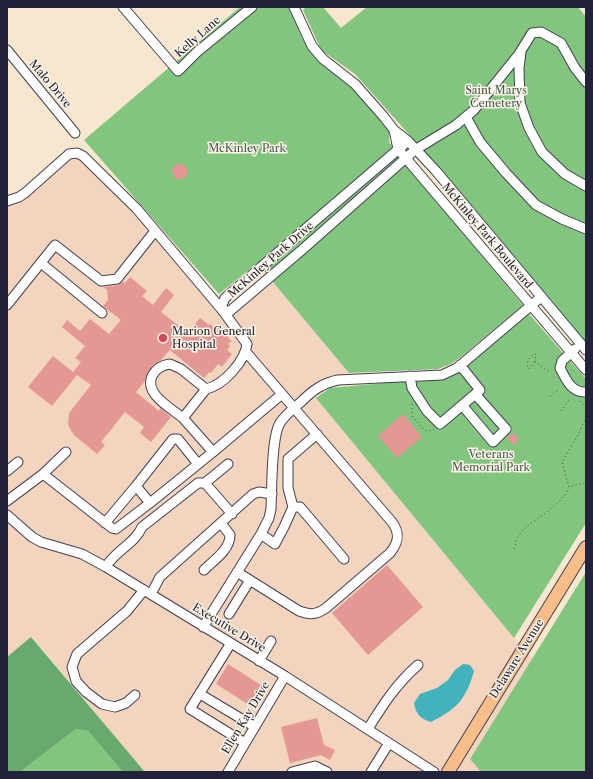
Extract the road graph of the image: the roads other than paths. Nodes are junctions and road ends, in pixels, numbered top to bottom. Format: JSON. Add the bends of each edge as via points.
{"nodes":[{"id":1,"x":123,"y":7,"type":"edge"},
{"id":2,"x":252,"y":7,"type":"edge"},
{"id":3,"x":296,"y":7,"type":"edge"},
{"id":4,"x":522,"y":49,"type":"junction"},
{"id":5,"x":7,"y":50,"type":"edge"},
{"id":6,"x":586,"y":82,"type":"edge"},
{"id":7,"x":466,"y":117,"type":"junction"},
{"id":8,"x":394,"y":130,"type":"junction"},
{"id":9,"x":75,"y":133,"type":"dead end"},
{"id":10,"x":408,"y":141,"type":"junction"},
{"id":11,"x":398,"y":149,"type":"junction"},
{"id":12,"x":415,"y":150,"type":"junction"},
{"id":13,"x":406,"y":158,"type":"junction"},
{"id":14,"x":586,"y":186,"type":"edge"},
{"id":15,"x":7,"y":201,"type":"edge"},
{"id":16,"x":586,"y":229,"type":"edge"},
{"id":17,"x":155,"y":231,"type":"junction"},
{"id":18,"x":41,"y":262,"type":"junction"},
{"id":19,"x":541,"y":297,"type":"junction"},
{"id":20,"x":7,"y":305,"type":"edge"},
{"id":21,"x":531,"y":306,"type":"junction"},
{"id":22,"x":223,"y":311,"type":"junction"},
{"id":23,"x":102,"y":313,"type":"dead end"},
{"id":24,"x":583,"y":347,"type":"edge"},
{"id":25,"x":246,"y":352,"type":"junction"},
{"id":26,"x":571,"y":353,"type":"junction"},
{"id":27,"x":460,"y":365,"type":"junction"},
{"id":28,"x":586,"y":370,"type":"edge"},
{"id":29,"x":410,"y":376,"type":"junction"},
{"id":30,"x":206,"y":389,"type":"junction"},
{"id":31,"x":586,"y":392,"type":"edge"},
{"id":32,"x":282,"y":394,"type":"junction"},
{"id":33,"x":475,"y":394,"type":"junction"},
{"id":34,"x":462,"y":405,"type":"junction"},
{"id":35,"x":294,"y":408,"type":"junction"},
{"id":36,"x":183,"y":418,"type":"junction"},
{"id":37,"x":316,"y":434,"type":"junction"},
{"id":38,"x":66,"y":452,"type":"dead end"},
{"id":39,"x":213,"y":452,"type":"junction"},
{"id":40,"x":18,"y":462,"type":"dead end"},
{"id":41,"x":198,"y":464,"type":"junction"},
{"id":42,"x":228,"y":464,"type":"dead end"},
{"id":43,"x":7,"y":471,"type":"edge"},
{"id":44,"x":43,"y":474,"type":"junction"},
{"id":45,"x":206,"y":483,"type":"junction"},
{"id":46,"x":136,"y":486,"type":"junction"},
{"id":47,"x":272,"y":494,"type":"junction"},
{"id":48,"x":7,"y":501,"type":"edge"},
{"id":49,"x":150,"y":503,"type":"junction"},
{"id":50,"x":293,"y":507,"type":"junction"},
{"id":51,"x":232,"y":514,"type":"junction"},
{"id":52,"x":7,"y":515,"type":"edge"},
{"id":53,"x":106,"y":522,"type":"junction"},
{"id":54,"x":221,"y":523,"type":"junction"},
{"id":55,"x":260,"y":534,"type":"junction"},
{"id":56,"x":586,"y":547,"type":"edge"},
{"id":57,"x":344,"y":559,"type":"dead end"},
{"id":58,"x":106,"y":567,"type":"junction"},
{"id":59,"x":204,"y":570,"type":"dead end"},
{"id":60,"x":237,"y":572,"type":"junction"},
{"id":61,"x":250,"y":580,"type":"junction"},
{"id":62,"x":147,"y":592,"type":"junction"},
{"id":63,"x":229,"y":614,"type":"dead end"},
{"id":64,"x":203,"y":627,"type":"junction"},
{"id":65,"x":271,"y":641,"type":"dead end"},
{"id":66,"x":231,"y":643,"type":"junction"},
{"id":67,"x":259,"y":661,"type":"junction"},
{"id":68,"x":418,"y":665,"type":"dead end"},
{"id":69,"x":285,"y":676,"type":"junction"},
{"id":70,"x":200,"y":694,"type":"junction"},
{"id":71,"x":136,"y":695,"type":"dead end"},
{"id":72,"x":255,"y":727,"type":"junction"},
{"id":73,"x":368,"y":729,"type":"junction"},
{"id":74,"x":245,"y":743,"type":"junction"},
{"id":75,"x":389,"y":743,"type":"junction"},
{"id":76,"x":228,"y":772,"type":"edge"},
{"id":77,"x":292,"y":772,"type":"edge"},
{"id":78,"x":327,"y":772,"type":"edge"},
{"id":79,"x":371,"y":772,"type":"edge"},
{"id":80,"x":434,"y":772,"type":"edge"},
{"id":81,"x":448,"y":772,"type":"edge"}],
"edges":[{"from":1,"to":2,"type":"street","name":"Kelly Lane","via":[[178,71]]},
{"from":3,"to":8,"type":"street","name":"McKinley Park Boulevard","via":[[312,46],[322,59],[355,84]]},
{"from":4,"to":6,"type":"street","name":"McKinley Park Drive","via":[[532,33],[541,32],[561,43]]},
{"from":4,"to":7,"type":"street","name":"McKinley Park Drive"},
{"from":4,"to":14,"type":"street","via":[[519,68],[520,103],[529,128],[542,152],[565,174]]},
{"from":5,"to":9,"type":"street","name":"Malo Drive"},
{"from":7,"to":12,"type":"street","name":"McKinley Park Drive"},
{"from":7,"to":16,"type":"street","via":[[480,142],[536,205]]},
{"from":8,"to":10,"type":"street","name":"McKinley Park Boulevard"},
{"from":8,"to":11,"type":"street","name":"McKinley Park Boulevard"},
{"from":10,"to":11,"type":"street","name":"McKinley Park Drive"},
{"from":10,"to":12,"type":"street","name":"McKinley Park Boulevard"},
{"from":11,"to":13,"type":"street","name":"McKinley Park Boulevard"},
{"from":11,"to":22,"type":"street","name":"McKinley Park Drive","via":[[225,298]]},
{"from":12,"to":13,"type":"street","name":"McKinley Park Drive"},
{"from":12,"to":19,"type":"street","name":"McKinley Park Boulevard","via":[[436,171]]},
{"from":13,"to":21,"type":"street","name":"McKinley Park Boulevard"},
{"from":13,"to":22,"type":"street","name":"McKinley Park Drive","via":[[236,306],[230,311]]},
{"from":15,"to":17,"type":"street","via":[[25,193],[69,154],[77,153],[137,209]]},
{"from":17,"to":18,"type":"street","via":[[117,279],[101,281],[55,245]]},
{"from":17,"to":22,"type":"street"},
{"from":18,"to":20,"type":"street"},
{"from":18,"to":23,"type":"street"},
{"from":19,"to":21,"type":"street"},
{"from":19,"to":24,"type":"street","name":"McKinley Park Boulevard"},
{"from":21,"to":26,"type":"street","name":"McKinley Park Boulevard"},
{"from":21,"to":27,"type":"street"},
{"from":22,"to":25,"type":"street","via":[[247,344]]},
{"from":24,"to":26,"type":"street","name":"McKinley Park Boulevard"},
{"from":25,"to":30,"type":"street","via":[[221,383]]},
{"from":25,"to":32,"type":"street"},
{"from":26,"to":28,"type":"street","name":"McKinley Park Boulevard"},
{"from":26,"to":31,"type":"street","via":[[562,361],[560,368],[568,385]]},
{"from":27,"to":29,"type":"street","via":[[442,375]]},
{"from":27,"to":33,"type":"street","via":[[480,390]]},
{"from":29,"to":34,"type":"street","via":[[412,388],[427,411],[440,424]]},
{"from":29,"to":35,"type":"street","via":[[330,381],[315,388]]},
{"from":30,"to":36,"type":"street"},
{"from":30,"to":36,"type":"street","via":[[176,366],[164,365],[154,372],[151,383],[154,394]]},
{"from":32,"to":35,"type":"street"},
{"from":32,"to":39,"type":"street"},
{"from":33,"to":34,"type":"street"},
{"from":33,"to":34,"type":"street","via":[[506,429],[492,442]]},
{"from":35,"to":37,"type":"street"},
{"from":35,"to":47,"type":"street","via":[[279,424],[276,432]]},
{"from":36,"to":39,"type":"street"},
{"from":37,"to":50,"type":"street","via":[[288,459],[288,488]]},
{"from":37,"to":61,"type":"street","via":[[396,527],[398,534],[395,547],[319,613],[307,614],[299,611]]},
{"from":38,"to":44,"type":"street"},
{"from":39,"to":41,"type":"street"},
{"from":40,"to":43,"type":"street"},
{"from":41,"to":46,"type":"street","via":[[178,439],[173,440]]},
{"from":41,"to":49,"type":"street"},
{"from":42,"to":45,"type":"street"},
{"from":44,"to":48,"type":"street"},
{"from":44,"to":53,"type":"street"},
{"from":45,"to":51,"type":"street"},
{"from":45,"to":58,"type":"street","via":[[198,483],[142,527],[138,535],[112,556]]},
{"from":46,"to":49,"type":"street"},
{"from":46,"to":53,"type":"street"},
{"from":47,"to":51,"type":"street","via":[[253,494]]},
{"from":47,"to":55,"type":"street","via":[[269,518]]},
{"from":49,"to":53,"type":"street","via":[[116,529]]},
{"from":50,"to":55,"type":"street","via":[[275,544]]},
{"from":50,"to":57,"type":"street","via":[[300,507]]},
{"from":51,"to":54,"type":"street"},
{"from":52,"to":58,"type":"street","name":"Executive Drive","via":[[41,542],[82,554]]},
{"from":54,"to":59,"type":"street","via":[[230,535],[229,544]]},
{"from":54,"to":62,"type":"street","via":[[160,577]]},
{"from":55,"to":60,"type":"street"},
{"from":56,"to":81,"type":"main road","name":"Delaware Avenue"},
{"from":58,"to":62,"type":"street","name":"Executive Drive"},
{"from":60,"to":61,"type":"street"},
{"from":60,"to":64,"type":"street"},
{"from":61,"to":63,"type":"street"},
{"from":62,"to":64,"type":"street","name":"Executive Drive"},
{"from":62,"to":71,"type":"street","via":[[77,654],[72,668],[76,681],[102,704],[115,707]]},
{"from":64,"to":66,"type":"street","name":"Executive Drive"},
{"from":65,"to":67,"type":"street"},
{"from":66,"to":67,"type":"street","name":"Executive Drive"},
{"from":66,"to":70,"type":"street"},
{"from":67,"to":69,"type":"street","name":"Executive Drive"},
{"from":68,"to":73,"type":"street","via":[[387,698]]},
{"from":69,"to":72,"type":"street","name":"Ellen Kay Drive"},
{"from":69,"to":73,"type":"street","name":"Executive Drive"},
{"from":70,"to":72,"type":"street"},
{"from":70,"to":74,"type":"street","via":[[190,709]]},
{"from":72,"to":74,"type":"street","name":"Ellen Kay Drive"},
{"from":73,"to":75,"type":"street","name":"Executive Drive"},
{"from":74,"to":76,"type":"street","name":"Ellen Kay Drive"},
{"from":75,"to":79,"type":"street"},
{"from":75,"to":80,"type":"street","name":"Executive Drive"},
{"from":77,"to":78,"type":"street","via":[[315,766]]}]}
